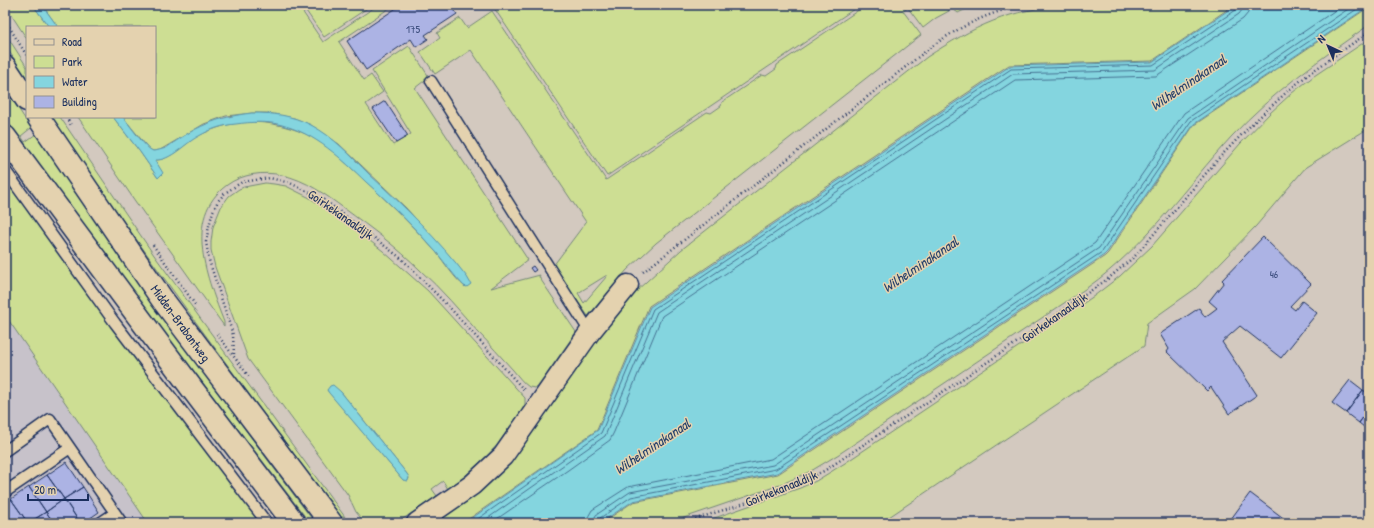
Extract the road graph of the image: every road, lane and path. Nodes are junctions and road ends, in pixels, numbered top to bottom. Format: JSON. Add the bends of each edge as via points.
{"nodes":[{"id":1,"x":1023,"y":5,"type":"edge"},
{"id":2,"x":5,"y":20,"type":"edge"},
{"id":3,"x":1369,"y":32,"type":"edge"},
{"id":4,"x":26,"y":54,"type":"edge"},
{"id":5,"x":5,"y":67,"type":"edge"},
{"id":6,"x":431,"y":81,"type":"dead end"},
{"id":7,"x":26,"y":98,"type":"edge"},
{"id":8,"x":39,"y":118,"type":"edge"},
{"id":9,"x":67,"y":118,"type":"edge"},
{"id":10,"x":74,"y":129,"type":"dead end"},
{"id":11,"x":5,"y":136,"type":"edge"},
{"id":12,"x":5,"y":170,"type":"edge"},
{"id":13,"x":150,"y":241,"type":"dead end"},
{"id":14,"x":628,"y":285,"type":"joint"},
{"id":15,"x":198,"y":309,"type":"dead end"},
{"id":16,"x":215,"y":331,"type":"dead end"},
{"id":17,"x":590,"y":332,"type":"junction"},
{"id":18,"x":234,"y":354,"type":"junction"},
{"id":19,"x":251,"y":378,"type":"dead end"},
{"id":20,"x":540,"y":402,"type":"junction"},
{"id":21,"x":70,"y":448,"type":"junction"},
{"id":22,"x":5,"y":451,"type":"edge"},
{"id":23,"x":5,"y":492,"type":"edge"},
{"id":24,"x":115,"y":513,"type":"junction"},
{"id":25,"x":100,"y":523,"type":"edge"},
{"id":26,"x":122,"y":523,"type":"edge"},
{"id":27,"x":266,"y":523,"type":"edge"},
{"id":28,"x":294,"y":523,"type":"edge"},
{"id":29,"x":331,"y":523,"type":"edge"},
{"id":30,"x":417,"y":523,"type":"edge"},
{"id":31,"x":684,"y":523,"type":"edge"}],
"edges":[{"from":1,"to":14,"type":"path","via":[[992,13],[958,29],[935,44]]},
{"from":2,"to":4,"type":"path"},
{"from":3,"to":31,"type":"path","name":"Goirkekanaaldijk","via":[[1299,81],[1252,124],[1220,157],[1135,256],[1109,278],[824,471],[769,495]]},
{"from":5,"to":7,"type":"main road"},
{"from":6,"to":17,"type":"lane"},
{"from":8,"to":29,"type":"main road","name":"Midden-Brabantweg","via":[[162,299]]},
{"from":9,"to":10,"type":"path"},
{"from":11,"to":28,"type":"main road"},
{"from":12,"to":27,"type":"lane","via":[[115,323]]},
{"from":13,"to":15,"type":"path","name":"Midden-Brabantweg"},
{"from":14,"to":17,"type":"street"},
{"from":16,"to":18,"type":"path","name":"Midden-Brabantweg"},
{"from":17,"to":20,"type":"street"},
{"from":18,"to":19,"type":"path","name":"Midden-Brabantweg"},
{"from":18,"to":20,"type":"path","name":"Goirkekanaaldijk","via":[[232,335],[209,260],[206,242],[209,226],[218,201],[225,193],[242,182],[270,178],[290,183],[323,199],[402,259],[522,387]]},
{"from":20,"to":30,"type":"street","via":[[503,456],[488,471]]},
{"from":21,"to":22,"type":"lane","via":[[50,419]]},
{"from":21,"to":23,"type":"lane"},
{"from":21,"to":24,"type":"lane"},
{"from":24,"to":25,"type":"lane"},
{"from":24,"to":26,"type":"lane"}]}
